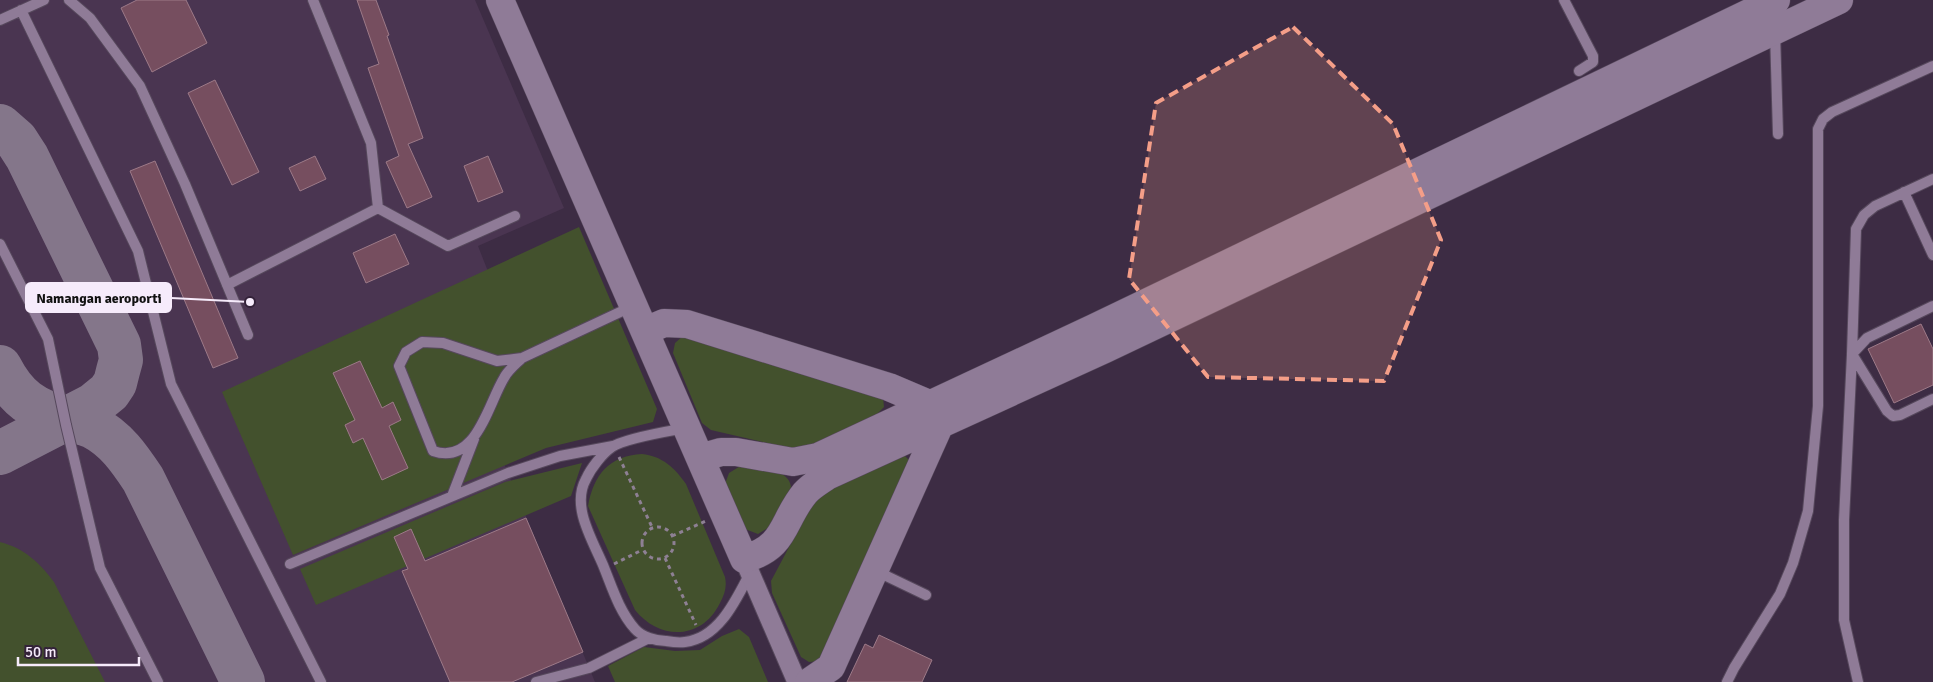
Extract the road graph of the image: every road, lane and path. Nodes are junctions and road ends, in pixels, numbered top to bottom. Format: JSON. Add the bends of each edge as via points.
{"nodes":[{"id":1,"x":44,"y":0,"type":"edge"},
{"id":2,"x":69,"y":0,"type":"edge"},
{"id":3,"x":313,"y":0,"type":"edge"},
{"id":4,"x":500,"y":0,"type":"edge"},
{"id":5,"x":1564,"y":0,"type":"edge"},
{"id":6,"x":1776,"y":0,"type":"edge"},
{"id":7,"x":1839,"y":0,"type":"edge"},
{"id":8,"x":22,"y":10,"type":"junction"},
{"id":9,"x":0,"y":20,"type":"edge"},
{"id":10,"x":1775,"y":31,"type":"junction"},
{"id":11,"x":1933,"y":66,"type":"edge"},
{"id":12,"x":1578,"y":71,"type":"dead end"},
{"id":13,"x":1778,"y":134,"type":"dead end"},
{"id":14,"x":1933,"y":179,"type":"edge"},
{"id":15,"x":1904,"y":192,"type":"junction"},
{"id":16,"x":378,"y":208,"type":"junction"},
{"id":17,"x":516,"y":216,"type":"dead end"},
{"id":18,"x":0,"y":244,"type":"edge"},
{"id":19,"x":1933,"y":255,"type":"edge"},
{"id":20,"x":227,"y":284,"type":"junction"},
{"id":21,"x":634,"y":306,"type":"junction"},
{"id":22,"x":1933,"y":306,"type":"edge"},
{"id":23,"x":645,"y":331,"type":"junction"},
{"id":24,"x":248,"y":335,"type":"dead end"},
{"id":25,"x":1852,"y":354,"type":"junction"},
{"id":26,"x":522,"y":358,"type":"junction"},
{"id":27,"x":1933,"y":399,"type":"edge"},
{"id":28,"x":934,"y":414,"type":"junction"},
{"id":29,"x":687,"y":428,"type":"junction"},
{"id":30,"x":474,"y":438,"type":"junction"},
{"id":31,"x":613,"y":446,"type":"junction"},
{"id":32,"x":700,"y":458,"type":"junction"},
{"id":33,"x":452,"y":496,"type":"junction"},
{"id":34,"x":724,"y":514,"type":"junction"},
{"id":35,"x":652,"y":527,"type":"junction"},
{"id":36,"x":672,"y":536,"type":"junction"},
{"id":37,"x":642,"y":550,"type":"junction"},
{"id":38,"x":665,"y":558,"type":"junction"},
{"id":39,"x":290,"y":564,"type":"dead end"},
{"id":40,"x":747,"y":566,"type":"junction"},
{"id":41,"x":604,"y":568,"type":"junction"},
{"id":42,"x":875,"y":571,"type":"junction"},
{"id":43,"x":926,"y":595,"type":"dead end"},
{"id":44,"x":873,"y":598,"type":"dead end"},
{"id":45,"x":649,"y":638,"type":"junction"},
{"id":46,"x":702,"y":638,"type":"junction"},
{"id":47,"x":839,"y":674,"type":"dead end"},
{"id":48,"x":158,"y":682,"type":"edge"},
{"id":49,"x":321,"y":682,"type":"edge"},
{"id":50,"x":536,"y":682,"type":"edge"},
{"id":51,"x":798,"y":682,"type":"edge"},
{"id":52,"x":808,"y":682,"type":"edge"},
{"id":53,"x":1728,"y":682,"type":"edge"},
{"id":54,"x":1858,"y":682,"type":"edge"}],
"edges":[{"from":1,"to":8,"type":"lane"},
{"from":2,"to":20,"type":"lane","via":[[90,18],[140,86]]},
{"from":3,"to":16,"type":"lane","via":[[372,143]]},
{"from":4,"to":21,"type":"street"},
{"from":5,"to":12,"type":"lane","via":[[1593,56],[1593,62]]},
{"from":6,"to":28,"type":"street","via":[[1104,324]]},
{"from":7,"to":10,"type":"street"},
{"from":8,"to":9,"type":"lane"},
{"from":8,"to":49,"type":"lane","via":[[138,251],[171,384]]},
{"from":10,"to":13,"type":"lane"},
{"from":10,"to":28,"type":"street","via":[[1104,349]]},
{"from":11,"to":53,"type":"lane","via":[[1832,112],[1818,129],[1818,406],[1808,511],[1794,563],[1780,594]]},
{"from":14,"to":15,"type":"lane"},
{"from":15,"to":19,"type":"lane"},
{"from":15,"to":25,"type":"lane","via":[[1875,206],[1864,215],[1856,229]]},
{"from":16,"to":17,"type":"lane","via":[[448,246]]},
{"from":16,"to":20,"type":"lane"},
{"from":18,"to":48,"type":"lane","via":[[48,339],[100,568]]},
{"from":20,"to":24,"type":"lane"},
{"from":21,"to":23,"type":"street"},
{"from":21,"to":26,"type":"lane"},
{"from":22,"to":25,"type":"lane","via":[[1867,338]]},
{"from":23,"to":28,"type":"street","via":[[664,324],[687,324],[889,387]]},
{"from":23,"to":29,"type":"street"},
{"from":25,"to":27,"type":"lane","via":[[1893,416]]},
{"from":25,"to":54,"type":"lane","via":[[1844,520],[1844,620]]},
{"from":26,"to":30,"type":"lane","via":[[504,376]]},
{"from":26,"to":30,"type":"lane","via":[[497,361],[443,343],[422,342],[406,352],[399,366],[433,451],[441,454],[459,450]]},
{"from":28,"to":32,"type":"street","via":[[818,457],[793,462],[736,452]]},
{"from":28,"to":40,"type":"street","via":[[827,476],[806,492],[776,541]]},
{"from":28,"to":42,"type":"street"},
{"from":29,"to":31,"type":"lane"},
{"from":29,"to":32,"type":"street"},
{"from":30,"to":33,"type":"lane"},
{"from":31,"to":33,"type":"lane","via":[[560,456]]},
{"from":31,"to":35,"type":"path"},
{"from":31,"to":41,"type":"lane","via":[[597,462],[580,495],[583,518]]},
{"from":32,"to":34,"type":"street"},
{"from":33,"to":39,"type":"lane"},
{"from":34,"to":36,"type":"path"},
{"from":34,"to":40,"type":"street"},
{"from":35,"to":36,"type":"path","via":[[664,528]]},
{"from":35,"to":37,"type":"path","via":[[644,533]]},
{"from":36,"to":38,"type":"path","via":[[672,551]]},
{"from":37,"to":38,"type":"path","via":[[650,557]]},
{"from":37,"to":41,"type":"path"},
{"from":38,"to":46,"type":"path"},
{"from":40,"to":46,"type":"lane","via":[[734,603],[720,623]]},
{"from":40,"to":51,"type":"street"},
{"from":41,"to":45,"type":"lane","via":[[623,613],[636,631]]},
{"from":42,"to":43,"type":"lane"},
{"from":42,"to":52,"type":"street","via":[[831,667]]},
{"from":44,"to":47,"type":"lane"},
{"from":45,"to":46,"type":"lane","via":[[685,642]]},
{"from":45,"to":50,"type":"lane","via":[[590,668]]}]}
